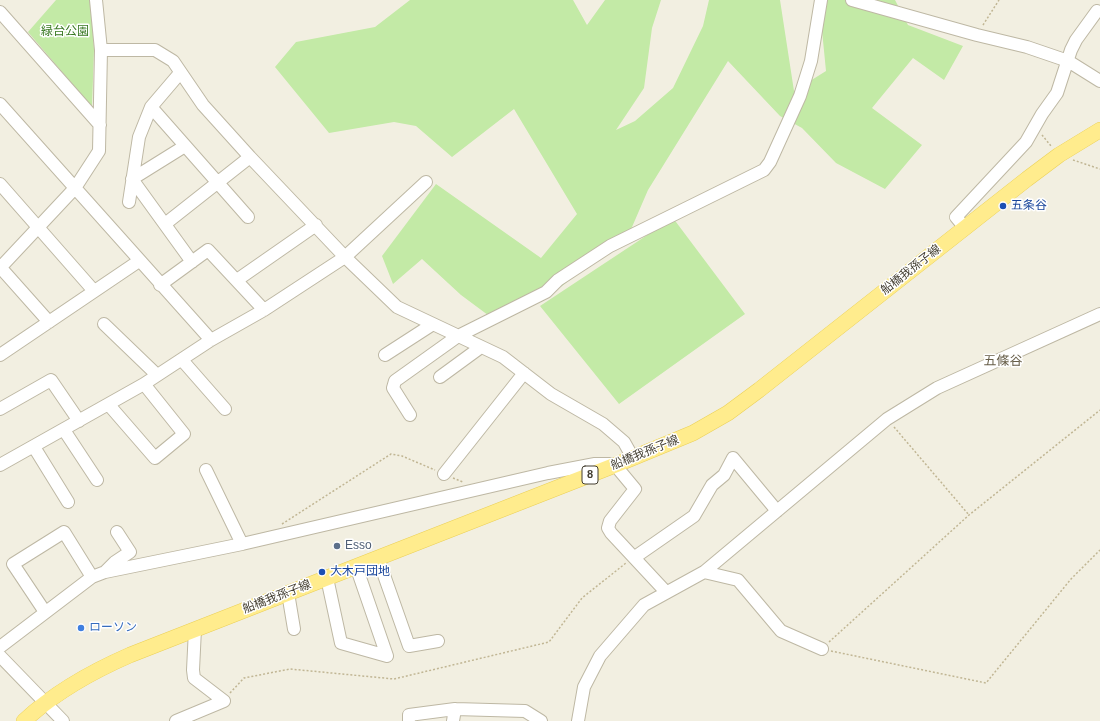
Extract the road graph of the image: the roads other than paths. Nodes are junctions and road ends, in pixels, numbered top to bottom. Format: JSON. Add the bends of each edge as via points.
{"nodes":[{"id":1,"x":96,"y":0,"type":"edge"},
{"id":2,"x":821,"y":0,"type":"edge"},
{"id":3,"x":852,"y":0,"type":"edge"},
{"id":4,"x":1097,"y":11,"type":"dead end"},
{"id":5,"x":0,"y":12,"type":"edge"},
{"id":6,"x":101,"y":50,"type":"junction"},
{"id":7,"x":1068,"y":61,"type":"junction"},
{"id":8,"x":180,"y":73,"type":"junction"},
{"id":9,"x":1100,"y":81,"type":"edge"},
{"id":10,"x":0,"y":104,"type":"edge"},
{"id":11,"x":151,"y":107,"type":"junction"},
{"id":12,"x":100,"y":125,"type":"junction"},
{"id":13,"x":1100,"y":130,"type":"edge"},
{"id":14,"x":185,"y":146,"type":"junction"},
{"id":15,"x":250,"y":157,"type":"junction"},
{"id":16,"x":132,"y":179,"type":"junction"},
{"id":17,"x":426,"y":182,"type":"dead end"},
{"id":18,"x":0,"y":184,"type":"edge"},
{"id":19,"x":218,"y":184,"type":"junction"},
{"id":20,"x":75,"y":188,"type":"junction"},
{"id":21,"x":129,"y":202,"type":"dead end"},
{"id":22,"x":248,"y":217,"type":"dead end"},
{"id":23,"x":165,"y":224,"type":"junction"},
{"id":24,"x":316,"y":225,"type":"junction"},
{"id":25,"x":38,"y":227,"type":"junction"},
{"id":26,"x":965,"y":228,"type":"junction"},
{"id":27,"x":345,"y":257,"type":"junction"},
{"id":28,"x":139,"y":261,"type":"junction"},
{"id":29,"x":192,"y":262,"type":"junction"},
{"id":30,"x":0,"y":267,"type":"edge"},
{"id":31,"x":237,"y":280,"type":"junction"},
{"id":32,"x":160,"y":285,"type":"junction"},
{"id":33,"x":94,"y":291,"type":"junction"},
{"id":34,"x":264,"y":310,"type":"junction"},
{"id":35,"x":1100,"y":314,"type":"edge"},
{"id":36,"x":49,"y":322,"type":"junction"},
{"id":37,"x":104,"y":324,"type":"dead end"},
{"id":38,"x":433,"y":324,"type":"junction"},
{"id":39,"x":458,"y":336,"type":"junction"},
{"id":40,"x":211,"y":340,"type":"junction"},
{"id":41,"x":482,"y":347,"type":"junction"},
{"id":42,"x":0,"y":355,"type":"edge"},
{"id":43,"x":385,"y":356,"type":"dead end"},
{"id":44,"x":182,"y":360,"type":"junction"},
{"id":45,"x":524,"y":373,"type":"junction"},
{"id":46,"x":157,"y":375,"type":"junction"},
{"id":47,"x":440,"y":377,"type":"dead end"},
{"id":48,"x":144,"y":384,"type":"junction"},
{"id":49,"x":109,"y":405,"type":"junction"},
{"id":50,"x":0,"y":409,"type":"edge"},
{"id":51,"x":224,"y":409,"type":"dead end"},
{"id":52,"x":410,"y":415,"type":"dead end"},
{"id":53,"x":79,"y":421,"type":"junction"},
{"id":54,"x":64,"y":430,"type":"junction"},
{"id":55,"x":34,"y":447,"type":"junction"},
{"id":56,"x":632,"y":458,"type":"junction"},
{"id":57,"x":618,"y":464,"type":"junction"},
{"id":58,"x":0,"y":465,"type":"edge"},
{"id":59,"x":206,"y":470,"type":"dead end"},
{"id":60,"x":444,"y":474,"type":"road end"},
{"id":61,"x":97,"y":480,"type":"dead end"},
{"id":62,"x":68,"y":502,"type":"dead end"},
{"id":63,"x":777,"y":511,"type":"junction"},
{"id":64,"x":117,"y":532,"type":"dead end"},
{"id":65,"x":242,"y":544,"type":"junction"},
{"id":66,"x":634,"y":557,"type":"junction"},
{"id":67,"x":378,"y":558,"type":"junction"},
{"id":68,"x":356,"y":566,"type":"junction"},
{"id":69,"x":106,"y":572,"type":"junction"},
{"id":70,"x":704,"y":572,"type":"junction"},
{"id":71,"x":92,"y":577,"type":"junction"},
{"id":72,"x":327,"y":578,"type":"junction"},
{"id":73,"x":666,"y":592,"type":"junction"},
{"id":74,"x":288,"y":593,"type":"junction"},
{"id":75,"x":45,"y":612,"type":"junction"},
{"id":76,"x":294,"y":629,"type":"dead end"},
{"id":77,"x":195,"y":630,"type":"junction"},
{"id":78,"x":438,"y":641,"type":"dead end"},
{"id":79,"x":0,"y":648,"type":"edge"},
{"id":80,"x":822,"y":649,"type":"road end"},
{"id":81,"x":0,"y":656,"type":"edge"},
{"id":82,"x":44,"y":702,"type":"junction"},
{"id":83,"x":454,"y":715,"type":"edge"},
{"id":84,"x":498,"y":716,"type":"edge"},
{"id":85,"x":193,"y":717,"type":"edge"},
{"id":86,"x":24,"y":721,"type":"edge"},
{"id":87,"x":63,"y":721,"type":"edge"},
{"id":88,"x":176,"y":721,"type":"edge"},
{"id":89,"x":409,"y":721,"type":"edge"},
{"id":90,"x":541,"y":721,"type":"edge"},
{"id":91,"x":578,"y":721,"type":"edge"}],
"edges":[{"from":1,"to":6,"type":"street"},
{"from":2,"to":39,"type":"street","via":[[811,61],[800,96],[764,170],[610,246],[558,280],[546,292]]},
{"from":3,"to":7,"type":"street","via":[[1027,47]]},
{"from":4,"to":7,"type":"street","via":[[1076,40]]},
{"from":5,"to":12,"type":"street"},
{"from":6,"to":8,"type":"street","via":[[155,50],[173,60]]},
{"from":6,"to":12,"type":"street"},
{"from":7,"to":9,"type":"street"},
{"from":7,"to":26,"type":"street","via":[[1057,93],[1026,142],[956,217]]},
{"from":8,"to":11,"type":"street"},
{"from":8,"to":15,"type":"street","via":[[203,105]]},
{"from":10,"to":20,"type":"street"},
{"from":11,"to":14,"type":"street"},
{"from":11,"to":16,"type":"street","via":[[139,137]]},
{"from":12,"to":20,"type":"street","via":[[99,151]]},
{"from":13,"to":26,"type":"main road","name":"船橋我孫子線","number":"8","via":[[1059,155]]},
{"from":14,"to":16,"type":"street"},
{"from":14,"to":19,"type":"street"},
{"from":15,"to":19,"type":"street"},
{"from":15,"to":24,"type":"street"},
{"from":16,"to":21,"type":"street"},
{"from":16,"to":23,"type":"street"},
{"from":17,"to":27,"type":"street"},
{"from":18,"to":25,"type":"street"},
{"from":19,"to":22,"type":"street"},
{"from":19,"to":23,"type":"street"},
{"from":20,"to":25,"type":"street"},
{"from":20,"to":28,"type":"street"},
{"from":23,"to":29,"type":"street"},
{"from":24,"to":27,"type":"street"},
{"from":24,"to":31,"type":"street"},
{"from":25,"to":30,"type":"street"},
{"from":25,"to":33,"type":"street"},
{"from":26,"to":56,"type":"main road","name":"船橋我孫子線","number":"8","via":[[728,413],[693,433]]},
{"from":27,"to":34,"type":"street"},
{"from":27,"to":38,"type":"street","via":[[397,307]]},
{"from":28,"to":32,"type":"street"},
{"from":28,"to":33,"type":"street"},
{"from":29,"to":31,"type":"street","via":[[208,250]]},
{"from":29,"to":32,"type":"street"},
{"from":30,"to":36,"type":"street"},
{"from":31,"to":34,"type":"street"},
{"from":32,"to":40,"type":"street"},
{"from":33,"to":36,"type":"street"},
{"from":34,"to":40,"type":"street"},
{"from":35,"to":63,"type":"street","via":[[936,388],[887,420]]},
{"from":36,"to":42,"type":"street"},
{"from":37,"to":46,"type":"street"},
{"from":38,"to":39,"type":"street"},
{"from":38,"to":43,"type":"street"},
{"from":39,"to":41,"type":"street"},
{"from":39,"to":52,"type":"street","via":[[395,381],[393,388]]},
{"from":40,"to":44,"type":"street"},
{"from":41,"to":45,"type":"street","via":[[503,357]]},
{"from":41,"to":47,"type":"street"},
{"from":44,"to":46,"type":"street"},
{"from":44,"to":51,"type":"street"},
{"from":45,"to":56,"type":"street","via":[[551,394],[603,424],[624,442]]},
{"from":45,"to":60,"type":"street"},
{"from":46,"to":48,"type":"street"},
{"from":48,"to":49,"type":"street"},
{"from":48,"to":49,"type":"street","via":[[184,434],[155,458]]},
{"from":49,"to":53,"type":"street"},
{"from":50,"to":53,"type":"street","via":[[51,380]]},
{"from":53,"to":54,"type":"street"},
{"from":54,"to":55,"type":"street"},
{"from":54,"to":61,"type":"street"},
{"from":55,"to":58,"type":"street"},
{"from":55,"to":62,"type":"street"},
{"from":56,"to":57,"type":"main road","name":"船橋我孫子線","number":"8"},
{"from":57,"to":65,"type":"street","via":[[595,464]]},
{"from":57,"to":66,"type":"street","via":[[620,471],[635,489],[610,521],[608,528]]},
{"from":57,"to":67,"type":"main road","name":"船橋我孫子線","number":"8"},
{"from":59,"to":65,"type":"street"},
{"from":63,"to":66,"type":"street","via":[[733,458],[724,475],[712,485],[694,516]]},
{"from":63,"to":70,"type":"street"},
{"from":64,"to":69,"type":"street","via":[[130,552]]},
{"from":65,"to":69,"type":"street"},
{"from":66,"to":73,"type":"street"},
{"from":67,"to":68,"type":"main road","name":"船橋我孫子線","number":"8"},
{"from":67,"to":78,"type":"street","via":[[409,646]]},
{"from":68,"to":72,"type":"main road","name":"船橋我孫子線","number":"8"},
{"from":68,"to":72,"type":"street","via":[[388,656],[341,643]]},
{"from":69,"to":71,"type":"street"},
{"from":70,"to":73,"type":"street"},
{"from":70,"to":80,"type":"street","via":[[738,580],[781,630]]},
{"from":71,"to":75,"type":"street"},
{"from":71,"to":75,"type":"street","via":[[64,532],[13,564]]},
{"from":72,"to":74,"type":"main road","name":"船橋我孫子線","number":"8"},
{"from":73,"to":91,"type":"street","via":[[644,605],[600,656],[584,687]]},
{"from":74,"to":76,"type":"street"},
{"from":74,"to":77,"type":"main road","name":"船橋我孫子線","number":"8"},
{"from":75,"to":79,"type":"street"},
{"from":77,"to":82,"type":"main road","name":"船橋我孫子線","number":"8","via":[[103,666]]},
{"from":77,"to":85,"type":"street","via":[[194,678],[224,701]]},
{"from":81,"to":82,"type":"street"},
{"from":82,"to":86,"type":"main road","name":"船橋我孫子線","number":"8"},
{"from":82,"to":87,"type":"street"},
{"from":83,"to":84,"type":"street"},
{"from":83,"to":89,"type":"street","via":[[409,715]]},
{"from":84,"to":90,"type":"street","via":[[526,712]]},
{"from":85,"to":88,"type":"street"}]}
